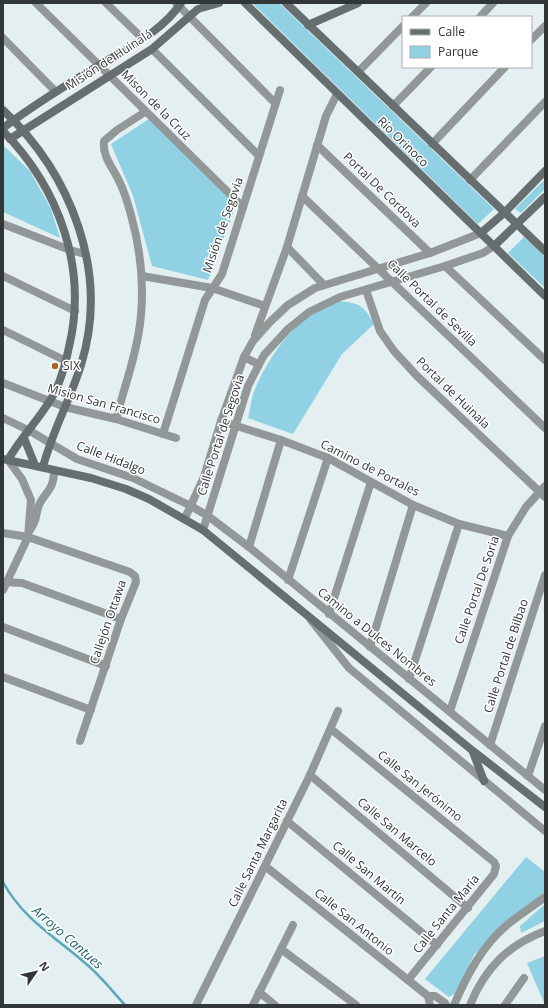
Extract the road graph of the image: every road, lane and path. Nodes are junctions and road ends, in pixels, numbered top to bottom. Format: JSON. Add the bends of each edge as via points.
{"nodes":[{"id":1,"x":36,"y":3,"type":"edge"},
{"id":2,"x":106,"y":3,"type":"edge"},
{"id":3,"x":219,"y":3,"type":"edge"},
{"id":4,"x":245,"y":3,"type":"edge"},
{"id":5,"x":286,"y":3,"type":"edge"},
{"id":6,"x":358,"y":3,"type":"edge"},
{"id":7,"x":426,"y":3,"type":"edge"},
{"id":8,"x":493,"y":3,"type":"edge"},
{"id":9,"x":178,"y":4,"type":"edge"},
{"id":10,"x":206,"y":4,"type":"edge"},
{"id":11,"x":189,"y":16,"type":"junction"},
{"id":12,"x":413,"y":16,"type":"edge"},
{"id":13,"x":481,"y":16,"type":"edge"},
{"id":14,"x":308,"y":25,"type":"junction"},
{"id":15,"x":545,"y":26,"type":"edge"},
{"id":16,"x":402,"y":27,"type":"edge"},
{"id":17,"x":3,"y":38,"type":"edge"},
{"id":18,"x":143,"y":39,"type":"junction"},
{"id":19,"x":532,"y":39,"type":"edge"},
{"id":20,"x":152,"y":49,"type":"junction"},
{"id":21,"x":99,"y":65,"type":"junction"},
{"id":22,"x":430,"y":68,"type":"edge"},
{"id":23,"x":504,"y":68,"type":"edge"},
{"id":24,"x":358,"y":72,"type":"junction"},
{"id":25,"x":110,"y":76,"type":"junction"},
{"id":26,"x":280,"y":90,"type":"dead end"},
{"id":27,"x":56,"y":92,"type":"junction"},
{"id":28,"x":337,"y":94,"type":"junction"},
{"id":29,"x":545,"y":102,"type":"edge"},
{"id":30,"x":275,"y":103,"type":"junction"},
{"id":31,"x":393,"y":106,"type":"junction"},
{"id":32,"x":3,"y":110,"type":"edge"},
{"id":33,"x":145,"y":112,"type":"junction"},
{"id":34,"x":14,"y":120,"type":"junction"},
{"id":35,"x":3,"y":128,"type":"edge"},
{"id":36,"x":24,"y":130,"type":"junction"},
{"id":37,"x":3,"y":131,"type":"edge"},
{"id":38,"x":10,"y":139,"type":"junction"},
{"id":39,"x":432,"y":144,"type":"junction"},
{"id":40,"x":317,"y":145,"type":"junction"},
{"id":41,"x":258,"y":155,"type":"junction"},
{"id":42,"x":545,"y":171,"type":"edge"},
{"id":43,"x":470,"y":180,"type":"junction"},
{"id":44,"x":302,"y":196,"type":"junction"},
{"id":45,"x":545,"y":197,"type":"edge"},
{"id":46,"x":243,"y":207,"type":"junction"},
{"id":47,"x":504,"y":213,"type":"junction"},
{"id":48,"x":3,"y":224,"type":"edge"},
{"id":49,"x":517,"y":226,"type":"junction"},
{"id":50,"x":481,"y":234,"type":"junction"},
{"id":51,"x":494,"y":246,"type":"junction"},
{"id":52,"x":287,"y":247,"type":"junction"},
{"id":53,"x":70,"y":250,"type":"junction"},
{"id":54,"x":545,"y":251,"type":"edge"},
{"id":55,"x":430,"y":252,"type":"junction"},
{"id":56,"x":85,"y":254,"type":"junction"},
{"id":57,"x":445,"y":266,"type":"junction"},
{"id":58,"x":378,"y":269,"type":"junction"},
{"id":59,"x":3,"y":276,"type":"edge"},
{"id":60,"x":142,"y":276,"type":"junction"},
{"id":61,"x":391,"y":282,"type":"junction"},
{"id":62,"x":324,"y":285,"type":"junction"},
{"id":63,"x":212,"y":288,"type":"junction"},
{"id":64,"x":366,"y":290,"type":"junction"},
{"id":65,"x":545,"y":296,"type":"edge"},
{"id":66,"x":265,"y":306,"type":"junction"},
{"id":67,"x":75,"y":311,"type":"junction"},
{"id":68,"x":3,"y":330,"type":"edge"},
{"id":69,"x":253,"y":341,"type":"junction"},
{"id":70,"x":244,"y":357,"type":"junction"},
{"id":71,"x":545,"y":360,"type":"edge"},
{"id":72,"x":66,"y":361,"type":"junction"},
{"id":73,"x":258,"y":364,"type":"junction"},
{"id":74,"x":3,"y":383,"type":"edge"},
{"id":75,"x":49,"y":402,"type":"junction"},
{"id":76,"x":65,"y":407,"type":"junction"},
{"id":77,"x":3,"y":418,"type":"edge"},
{"id":78,"x":116,"y":419,"type":"junction"},
{"id":79,"x":221,"y":421,"type":"junction"},
{"id":80,"x":236,"y":425,"type":"junction"},
{"id":81,"x":545,"y":428,"type":"edge"},
{"id":82,"x":30,"y":430,"type":"junction"},
{"id":83,"x":164,"y":434,"type":"junction"},
{"id":84,"x":24,"y":438,"type":"junction"},
{"id":85,"x":176,"y":438,"type":"dead end"},
{"id":86,"x":281,"y":440,"type":"junction"},
{"id":87,"x":50,"y":444,"type":"junction"},
{"id":88,"x":328,"y":458,"type":"junction"},
{"id":89,"x":5,"y":459,"type":"edge"},
{"id":90,"x":39,"y":466,"type":"junction"},
{"id":91,"x":54,"y":470,"type":"junction"},
{"id":92,"x":371,"y":482,"type":"junction"},
{"id":93,"x":543,"y":492,"type":"edge"},
{"id":94,"x":31,"y":500,"type":"junction"},
{"id":95,"x":41,"y":501,"type":"junction"},
{"id":96,"x":414,"y":505,"type":"junction"},
{"id":97,"x":191,"y":506,"type":"junction"},
{"id":98,"x":208,"y":516,"type":"junction"},
{"id":99,"x":185,"y":518,"type":"junction"},
{"id":100,"x":459,"y":524,"type":"junction"},
{"id":101,"x":203,"y":530,"type":"junction"},
{"id":102,"x":3,"y":533,"type":"edge"},
{"id":103,"x":29,"y":533,"type":"junction"},
{"id":104,"x":508,"y":536,"type":"junction"},
{"id":105,"x":249,"y":547,"type":"junction"},
{"id":106,"x":545,"y":575,"type":"edge"},
{"id":107,"x":288,"y":580,"type":"junction"},
{"id":108,"x":5,"y":582,"type":"edge"},
{"id":109,"x":3,"y":590,"type":"edge"},
{"id":110,"x":307,"y":614,"type":"junction"},
{"id":111,"x":329,"y":614,"type":"junction"},
{"id":112,"x":121,"y":619,"type":"junction"},
{"id":113,"x":3,"y":627,"type":"edge"},
{"id":114,"x":370,"y":647,"type":"junction"},
{"id":115,"x":106,"y":666,"type":"junction"},
{"id":116,"x":3,"y":677,"type":"edge"},
{"id":117,"x":409,"y":679,"type":"junction"},
{"id":118,"x":91,"y":710,"type":"junction"},
{"id":119,"x":338,"y":711,"type":"dead end"},
{"id":120,"x":450,"y":711,"type":"junction"},
{"id":121,"x":545,"y":726,"type":"edge"},
{"id":122,"x":331,"y":730,"type":"junction"},
{"id":123,"x":80,"y":741,"type":"dead end"},
{"id":124,"x":490,"y":745,"type":"junction"},
{"id":125,"x":473,"y":751,"type":"junction"},
{"id":126,"x":310,"y":775,"type":"junction"},
{"id":127,"x":528,"y":776,"type":"junction"},
{"id":128,"x":484,"y":781,"type":"junction"},
{"id":129,"x":545,"y":790,"type":"edge"},
{"id":130,"x":545,"y":807,"type":"edge"},
{"id":131,"x":287,"y":821,"type":"junction"},
{"id":132,"x":545,"y":831,"type":"edge"},
{"id":133,"x":494,"y":862,"type":"joint"},
{"id":134,"x":265,"y":866,"type":"junction"},
{"id":135,"x":545,"y":897,"type":"edge"},
{"id":136,"x":468,"y":908,"type":"junction"},
{"id":137,"x":293,"y":925,"type":"dead end"},
{"id":138,"x":545,"y":931,"type":"edge"},
{"id":139,"x":436,"y":944,"type":"junction"},
{"id":140,"x":281,"y":949,"type":"junction"},
{"id":141,"x":524,"y":978,"type":"dead end"},
{"id":142,"x":408,"y":980,"type":"junction"},
{"id":143,"x":259,"y":992,"type":"junction"},
{"id":144,"x":428,"y":996,"type":"junction"},
{"id":145,"x":507,"y":1004,"type":"edge"},
{"id":146,"x":196,"y":1005,"type":"edge"},
{"id":147,"x":253,"y":1005,"type":"edge"},
{"id":148,"x":275,"y":1005,"type":"edge"},
{"id":149,"x":356,"y":1005,"type":"edge"},
{"id":150,"x":430,"y":1005,"type":"edge"},
{"id":151,"x":446,"y":1005,"type":"edge"},
{"id":152,"x":454,"y":1005,"type":"edge"},
{"id":153,"x":470,"y":1005,"type":"edge"}],
"edges":[{"from":1,"to":21,"type":"street","name":"Mison de la Cruz"},
{"from":2,"to":18,"type":"street"},
{"from":3,"to":10,"type":"street","name":"Misión de Huinalá"},
{"from":4,"to":28,"type":"street","name":"Río Orinoco"},
{"from":5,"to":14,"type":"street","name":"Río Orinoco"},
{"from":6,"to":14,"type":"street"},
{"from":7,"to":12,"type":"street"},
{"from":8,"to":13,"type":"street"},
{"from":9,"to":11,"type":"street"},
{"from":9,"to":18,"type":"street","name":"Misión de Huinalá"},
{"from":10,"to":11,"type":"street","name":"Misión de Huinalá"},
{"from":11,"to":20,"type":"street","name":"Misión de Huinalá"},
{"from":11,"to":30,"type":"street"},
{"from":14,"to":24,"type":"street","name":"Río Orinoco"},
{"from":15,"to":19,"type":"street"},
{"from":16,"to":24,"type":"street"},
{"from":17,"to":27,"type":"street"},
{"from":18,"to":21,"type":"street","name":"Misión de Huinalá"},
{"from":20,"to":25,"type":"street","name":"Misión de Huinalá"},
{"from":20,"to":41,"type":"street"},
{"from":21,"to":25,"type":"street","name":"Mison de la Cruz"},
{"from":21,"to":27,"type":"street","name":"Misión de Huinalá"},
{"from":22,"to":31,"type":"street"},
{"from":23,"to":39,"type":"street"},
{"from":24,"to":31,"type":"street","name":"Río Orinoco"},
{"from":25,"to":33,"type":"street","name":"Mison de la Cruz"},
{"from":25,"to":36,"type":"street","name":"Misión de Huinalá"},
{"from":26,"to":30,"type":"street","name":"Misión de Segovia"},
{"from":27,"to":34,"type":"street","name":"Misión de Huinalá"},
{"from":28,"to":40,"type":"street","name":"Calle Portal de Segovia","via":[[326,116]]},
{"from":28,"to":50,"type":"street","name":"Río Orinoco"},
{"from":29,"to":43,"type":"street"},
{"from":30,"to":41,"type":"street","name":"Misión de Segovia"},
{"from":31,"to":39,"type":"street","name":"Río Orinoco"},
{"from":32,"to":34,"type":"street"},
{"from":33,"to":46,"type":"street","name":"Mison de la Cruz"},
{"from":33,"to":60,"type":"street","via":[[104,141],[106,156],[120,182],[130,211],[137,236]]},
{"from":34,"to":35,"type":"street","name":"Misión de Huinalá"},
{"from":34,"to":36,"type":"street"},
{"from":36,"to":38,"type":"street","name":"Misión de Huinalá"},
{"from":36,"to":56,"type":"street","via":[[40,150],[66,192],[79,225]]},
{"from":37,"to":38,"type":"street"},
{"from":38,"to":53,"type":"street","via":[[38,173],[53,200]]},
{"from":39,"to":43,"type":"street","name":"Río Orinoco"},
{"from":40,"to":44,"type":"street","name":"Calle Portal de Segovia"},
{"from":40,"to":55,"type":"street","name":"Portal De Cordova"},
{"from":41,"to":46,"type":"street","name":"Misión de Segovia"},
{"from":42,"to":47,"type":"street"},
{"from":43,"to":47,"type":"street","name":"Río Orinoco"},
{"from":44,"to":52,"type":"street","name":"Calle Portal de Segovia"},
{"from":44,"to":58,"type":"street","name":"Calle Portal de Sevilla"},
{"from":45,"to":49,"type":"street"},
{"from":46,"to":63,"type":"street","name":"Misión de Segovia","via":[[222,274]]},
{"from":47,"to":49,"type":"street","name":"Río Orinoco"},
{"from":47,"to":50,"type":"street"},
{"from":48,"to":53,"type":"street"},
{"from":49,"to":51,"type":"street"},
{"from":49,"to":54,"type":"street","name":"Río Orinoco"},
{"from":50,"to":51,"type":"street","name":"Río Orinoco"},
{"from":50,"to":55,"type":"street","name":"Calle Portal de Segovia"},
{"from":51,"to":57,"type":"street","name":"Calle Portal de Segovia","via":[[483,253]]},
{"from":51,"to":65,"type":"street","name":"Río Orinoco"},
{"from":52,"to":62,"type":"street"},
{"from":52,"to":66,"type":"street","name":"Calle Portal de Segovia"},
{"from":53,"to":56,"type":"street"},
{"from":53,"to":67,"type":"street","via":[[75,276]]},
{"from":55,"to":58,"type":"street","name":"Calle Portal de Segovia"},
{"from":56,"to":76,"type":"street","via":[[89,276],[88,334],[82,364]]},
{"from":57,"to":61,"type":"street","name":"Calle Portal de Segovia"},
{"from":57,"to":71,"type":"street"},
{"from":58,"to":61,"type":"street","name":"Calle Portal de Sevilla"},
{"from":58,"to":62,"type":"street","name":"Calle Portal de Segovia"},
{"from":59,"to":67,"type":"street"},
{"from":60,"to":63,"type":"street"},
{"from":60,"to":78,"type":"street","via":[[141,315]]},
{"from":61,"to":64,"type":"street","name":"Calle Portal de Segovia"},
{"from":61,"to":81,"type":"street","name":"Calle Portal de Sevilla"},
{"from":62,"to":69,"type":"street","name":"Calle Portal de Segovia","via":[[288,305]]},
{"from":63,"to":66,"type":"street"},
{"from":63,"to":83,"type":"street","name":"Misión de Segovia","via":[[205,300]]},
{"from":64,"to":73,"type":"street","name":"Calle Portal de Segovia","via":[[340,297],[309,312],[288,329]]},
{"from":64,"to":93,"type":"street","name":"Portal de Huinala","via":[[377,324],[394,351],[417,376]]},
{"from":66,"to":69,"type":"street","name":"Calle Portal de Segovia"},
{"from":67,"to":72,"type":"street"},
{"from":68,"to":72,"type":"street"},
{"from":69,"to":70,"type":"street","name":"Calle Portal de Segovia"},
{"from":70,"to":73,"type":"street"},
{"from":70,"to":79,"type":"street","name":"Calle Portal de Segovia"},
{"from":72,"to":75,"type":"street","via":[[62,376]]},
{"from":73,"to":80,"type":"street","name":"Calle Portal de Segovia"},
{"from":74,"to":75,"type":"street","name":"Mision San Francisco"},
{"from":75,"to":76,"type":"street","name":"Mision San Francisco"},
{"from":75,"to":82,"type":"street"},
{"from":76,"to":78,"type":"street","name":"Mision San Francisco"},
{"from":76,"to":87,"type":"street"},
{"from":77,"to":82,"type":"street","name":"Calle Hidalgo"},
{"from":78,"to":83,"type":"street","name":"Mision San Francisco"},
{"from":79,"to":80,"type":"street","name":"Camino de Portales"},
{"from":79,"to":97,"type":"street","name":"Calle Portal de Segovia","via":[[204,477]]},
{"from":80,"to":86,"type":"street","name":"Camino de Portales"},
{"from":80,"to":98,"type":"street","name":"Calle Portal de Segovia"},
{"from":82,"to":84,"type":"street"},
{"from":82,"to":87,"type":"street","name":"Calle Hidalgo"},
{"from":83,"to":85,"type":"street","name":"Mision San Francisco"},
{"from":84,"to":89,"type":"street"},
{"from":84,"to":90,"type":"street"},
{"from":86,"to":88,"type":"street","name":"Camino de Portales"},
{"from":86,"to":105,"type":"street"},
{"from":87,"to":90,"type":"street"},
{"from":87,"to":97,"type":"street","name":"Calle Hidalgo","via":[[76,459],[133,478]]},
{"from":88,"to":92,"type":"street","name":"Camino de Portales"},
{"from":88,"to":107,"type":"street"},
{"from":89,"to":90,"type":"street"},
{"from":89,"to":94,"type":"street","via":[[22,478]]},
{"from":90,"to":91,"type":"street"},
{"from":91,"to":95,"type":"street","via":[[51,487]]},
{"from":91,"to":99,"type":"street","via":[[126,489]]},
{"from":92,"to":96,"type":"street","name":"Camino de Portales"},
{"from":92,"to":111,"type":"street"},
{"from":93,"to":104,"type":"street","name":"Calle Portal De Soria","via":[[526,507]]},
{"from":94,"to":95,"type":"street"},
{"from":94,"to":103,"type":"street"},
{"from":95,"to":103,"type":"street","via":[[37,519]]},
{"from":96,"to":100,"type":"street","name":"Camino de Portales"},
{"from":96,"to":114,"type":"street"},
{"from":97,"to":98,"type":"street","name":"Camino a Dulces Nombres"},
{"from":97,"to":99,"type":"street","name":"Calle Portal de Segovia"},
{"from":98,"to":101,"type":"street","name":"Calle Portal de Segovia"},
{"from":98,"to":105,"type":"street","name":"Camino a Dulces Nombres"},
{"from":99,"to":101,"type":"street"},
{"from":100,"to":104,"type":"street","name":"Camino de Portales"},
{"from":100,"to":117,"type":"street"},
{"from":101,"to":110,"type":"street"},
{"from":102,"to":103,"type":"street","name":"Callejón Ottawa"},
{"from":103,"to":108,"type":"street"},
{"from":103,"to":112,"type":"street","name":"Callejón Ottawa","via":[[133,573],[136,582]]},
{"from":104,"to":120,"type":"street","name":"Calle Portal De Soria"},
{"from":105,"to":107,"type":"street","name":"Camino a Dulces Nombres"},
{"from":106,"to":124,"type":"street","name":"Calle Portal de Bilbao"},
{"from":107,"to":111,"type":"street","name":"Camino a Dulces Nombres"},
{"from":108,"to":109,"type":"street"},
{"from":108,"to":112,"type":"street","via":[[22,583]]},
{"from":110,"to":125,"type":"street"},
{"from":110,"to":128,"type":"street","via":[[349,668]]},
{"from":111,"to":114,"type":"street","name":"Camino a Dulces Nombres"},
{"from":112,"to":115,"type":"street","name":"Callejón Ottawa"},
{"from":113,"to":115,"type":"street"},
{"from":114,"to":117,"type":"street","name":"Camino a Dulces Nombres"},
{"from":115,"to":118,"type":"street","name":"Callejón Ottawa"},
{"from":116,"to":118,"type":"street"},
{"from":117,"to":120,"type":"street","name":"Camino a Dulces Nombres"},
{"from":118,"to":123,"type":"street","name":"Callejón Ottawa"},
{"from":119,"to":122,"type":"street","name":"Calle Santa Margarita"},
{"from":120,"to":124,"type":"street","name":"Camino a Dulces Nombres"},
{"from":121,"to":127,"type":"street"},
{"from":122,"to":126,"type":"street","name":"Calle Santa Margarita"},
{"from":122,"to":133,"type":"street","name":"Calle San Jerónimo"},
{"from":124,"to":127,"type":"street","name":"Camino a Dulces Nombres"},
{"from":125,"to":128,"type":"street"},
{"from":125,"to":130,"type":"street"},
{"from":126,"to":131,"type":"street","name":"Calle Santa Margarita"},
{"from":126,"to":136,"type":"street","name":"Calle San Marcelo"},
{"from":127,"to":129,"type":"street","name":"Camino a Dulces Nombres"},
{"from":128,"to":132,"type":"street"},
{"from":131,"to":134,"type":"street","name":"Calle Santa Margarita"},
{"from":131,"to":139,"type":"street","name":"Calle San Martín"},
{"from":133,"to":136,"type":"street","name":"Calle Santa María","via":[[494,874]]},
{"from":134,"to":142,"type":"street","name":"Calle San Antonio"},
{"from":134,"to":146,"type":"street","name":"Calle Santa Margarita"},
{"from":135,"to":152,"type":"street","via":[[507,925],[485,949],[468,975]]},
{"from":136,"to":139,"type":"street","name":"Calle Santa María"},
{"from":137,"to":140,"type":"street"},
{"from":138,"to":153,"type":"street","via":[[516,944],[497,960],[480,981]]},
{"from":139,"to":142,"type":"street","name":"Calle Santa María"},
{"from":140,"to":143,"type":"street"},
{"from":140,"to":149,"type":"street"},
{"from":141,"to":145,"type":"street"},
{"from":142,"to":144,"type":"street","name":"Calle San Antonio"},
{"from":143,"to":147,"type":"street"},
{"from":143,"to":148,"type":"street"},
{"from":144,"to":150,"type":"street"},
{"from":144,"to":151,"type":"street","name":"Calle San Antonio","via":[[435,996]]}]}
